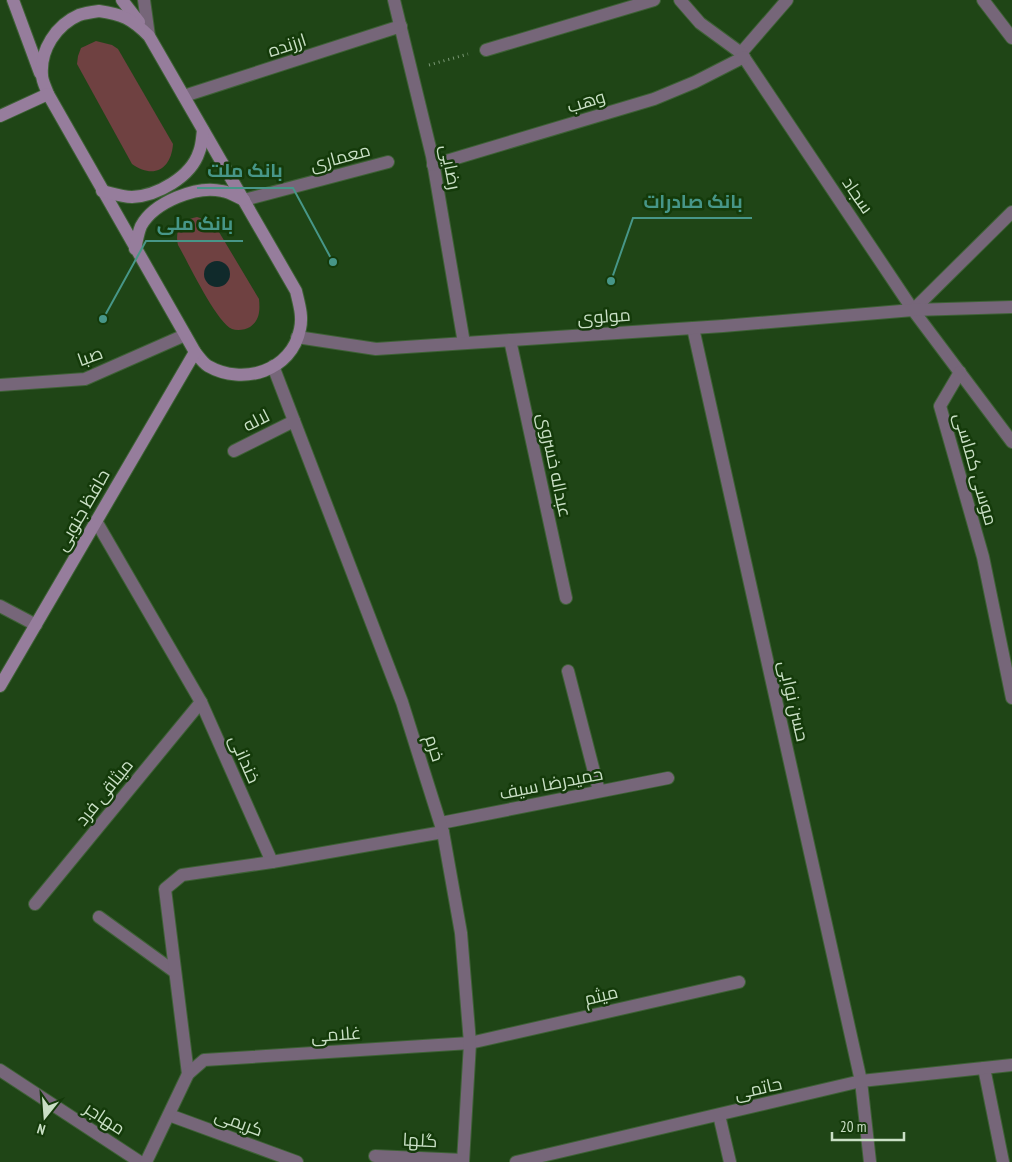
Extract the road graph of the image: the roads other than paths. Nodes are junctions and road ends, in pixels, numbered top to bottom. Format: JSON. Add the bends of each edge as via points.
{"nodes":[{"id":1,"x":13,"y":0,"type":"edge"},
{"id":2,"x":122,"y":0,"type":"edge"},
{"id":3,"x":144,"y":0,"type":"edge"},
{"id":4,"x":394,"y":0,"type":"edge"},
{"id":5,"x":654,"y":0,"type":"edge"},
{"id":6,"x":680,"y":0,"type":"edge"},
{"id":7,"x":787,"y":0,"type":"edge"},
{"id":8,"x":983,"y":0,"type":"edge"},
{"id":9,"x":400,"y":26,"type":"junction"},
{"id":10,"x":149,"y":36,"type":"junction"},
{"id":11,"x":1012,"y":38,"type":"edge"},
{"id":12,"x":486,"y":50,"type":"road end"},
{"id":13,"x":743,"y":55,"type":"junction"},
{"id":14,"x":42,"y":76,"type":"junction"},
{"id":15,"x":48,"y":94,"type":"junction"},
{"id":16,"x":184,"y":96,"type":"junction"},
{"id":17,"x":0,"y":116,"type":"edge"},
{"id":18,"x":203,"y":130,"type":"junction"},
{"id":19,"x":388,"y":162,"type":"dead end"},
{"id":20,"x":434,"y":165,"type":"junction"},
{"id":21,"x":102,"y":190,"type":"junction"},
{"id":22,"x":244,"y":200,"type":"junction"},
{"id":23,"x":1012,"y":212,"type":"edge"},
{"id":24,"x":135,"y":248,"type":"junction"},
{"id":25,"x":1012,"y":308,"type":"edge"},
{"id":26,"x":913,"y":310,"type":"junction"},
{"id":27,"x":693,"y":328,"type":"junction"},
{"id":28,"x":185,"y":335,"type":"junction"},
{"id":29,"x":297,"y":337,"type":"junction"},
{"id":30,"x":510,"y":340,"type":"junction"},
{"id":31,"x":464,"y":343,"type":"junction"},
{"id":32,"x":195,"y":352,"type":"junction"},
{"id":33,"x":273,"y":366,"type":"junction"},
{"id":34,"x":960,"y":372,"type":"junction"},
{"id":35,"x":0,"y":385,"type":"edge"},
{"id":36,"x":294,"y":421,"type":"junction"},
{"id":37,"x":1012,"y":442,"type":"edge"},
{"id":38,"x":234,"y":451,"type":"dead end"},
{"id":39,"x":96,"y":521,"type":"junction"},
{"id":40,"x":566,"y":598,"type":"dead end"},
{"id":41,"x":0,"y":606,"type":"edge"},
{"id":42,"x":36,"y":625,"type":"junction"},
{"id":43,"x":568,"y":671,"type":"dead end"},
{"id":44,"x":0,"y":686,"type":"edge"},
{"id":45,"x":1012,"y":698,"type":"edge"},
{"id":46,"x":201,"y":702,"type":"junction"},
{"id":47,"x":668,"y":778,"type":"dead end"},
{"id":48,"x":599,"y":791,"type":"junction"},
{"id":49,"x":442,"y":828,"type":"junction"},
{"id":50,"x":272,"y":862,"type":"junction"},
{"id":51,"x":35,"y":904,"type":"dead end"},
{"id":52,"x":99,"y":917,"type":"dead end"},
{"id":53,"x":176,"y":972,"type":"junction"},
{"id":54,"x":739,"y":982,"type":"dead end"},
{"id":55,"x":470,"y":1043,"type":"junction"},
{"id":56,"x":1012,"y":1065,"type":"edge"},
{"id":57,"x":984,"y":1068,"type":"junction"},
{"id":58,"x":0,"y":1070,"type":"edge"},
{"id":59,"x":188,"y":1074,"type":"junction"},
{"id":60,"x":861,"y":1081,"type":"junction"},
{"id":61,"x":169,"y":1115,"type":"junction"},
{"id":62,"x":719,"y":1115,"type":"junction"},
{"id":63,"x":375,"y":1156,"type":"dead end"},
{"id":64,"x":463,"y":1161,"type":"edge"},
{"id":65,"x":140,"y":1162,"type":"edge"},
{"id":66,"x":146,"y":1162,"type":"edge"},
{"id":67,"x":297,"y":1162,"type":"edge"},
{"id":68,"x":516,"y":1162,"type":"edge"},
{"id":69,"x":730,"y":1162,"type":"edge"},
{"id":70,"x":870,"y":1162,"type":"edge"},
{"id":71,"x":1003,"y":1162,"type":"edge"}],
"edges":[{"from":1,"to":14,"type":"main road"},
{"from":2,"to":10,"type":"main road"},
{"from":3,"to":10,"type":"street"},
{"from":4,"to":9,"type":"street","name":"رضایی"},
{"from":5,"to":12,"type":"street"},
{"from":6,"to":13,"type":"street","name":"سجاد","via":[[700,23]]},
{"from":7,"to":13,"type":"street"},
{"from":8,"to":11,"type":"street"},
{"from":9,"to":16,"type":"street","name":"ارزنده"},
{"from":9,"to":20,"type":"street","name":"رضایی"},
{"from":10,"to":14,"type":"main road","via":[[136,22],[118,14],[98,11],[80,15],[63,24],[50,39],[43,57]]},
{"from":10,"to":16,"type":"main road"},
{"from":13,"to":20,"type":"street","name":"وهب","via":[[695,82],[654,99]]},
{"from":13,"to":26,"type":"street","name":"سجاد"},
{"from":14,"to":15,"type":"main road"},
{"from":15,"to":17,"type":"main road"},
{"from":15,"to":21,"type":"main road"},
{"from":16,"to":18,"type":"main road"},
{"from":18,"to":21,"type":"main road","via":[[200,153],[185,173],[169,185],[132,197]]},
{"from":18,"to":22,"type":"main road"},
{"from":19,"to":22,"type":"street","name":"معماری"},
{"from":20,"to":31,"type":"street","name":"رضایی"},
{"from":21,"to":24,"type":"main road"},
{"from":22,"to":24,"type":"main road","via":[[212,189],[174,198],[146,218]]},
{"from":22,"to":29,"type":"main road","via":[[296,291],[301,310]]},
{"from":23,"to":26,"type":"street"},
{"from":24,"to":28,"type":"main road"},
{"from":25,"to":26,"type":"street","name":"مولوی"},
{"from":26,"to":27,"type":"street","name":"مولوی"},
{"from":26,"to":34,"type":"street","name":"سجاد"},
{"from":27,"to":30,"type":"street","name":"مولوی"},
{"from":27,"to":60,"type":"street","name":"حسن نوابی"},
{"from":28,"to":32,"type":"main road"},
{"from":28,"to":35,"type":"street","name":"صبا","via":[[85,379]]},
{"from":29,"to":31,"type":"street","name":"مولوی","via":[[376,349]]},
{"from":29,"to":33,"type":"main road","via":[[293,347]]},
{"from":30,"to":31,"type":"street","name":"مولوی"},
{"from":30,"to":40,"type":"street","name":"عبداله خسروی"},
{"from":32,"to":33,"type":"main road","via":[[207,365],[224,373],[244,376]]},
{"from":32,"to":39,"type":"main road","name":"حافظ جنوبی"},
{"from":33,"to":36,"type":"street","name":"خرم"},
{"from":34,"to":37,"type":"street","name":"سجاد"},
{"from":34,"to":45,"type":"street","name":"موسی کماسی","via":[[940,406],[983,557]]},
{"from":36,"to":38,"type":"street","name":"لاله"},
{"from":36,"to":49,"type":"street","name":"خرم","via":[[402,702]]},
{"from":39,"to":42,"type":"main road","name":"حافظ جنوبی"},
{"from":39,"to":46,"type":"street","name":"خندانی"},
{"from":41,"to":42,"type":"street"},
{"from":42,"to":44,"type":"main road","name":"حافظ جنوبی"},
{"from":43,"to":48,"type":"street"},
{"from":46,"to":50,"type":"street","name":"خندانی"},
{"from":46,"to":51,"type":"street","name":"میثاقی فرد"},
{"from":47,"to":48,"type":"street","name":"حمیدرضا سیف"},
{"from":48,"to":49,"type":"street","name":"حمیدرضا سیف"},
{"from":49,"to":50,"type":"street"},
{"from":49,"to":55,"type":"street","name":"خرم","via":[[461,933]]},
{"from":50,"to":53,"type":"street","via":[[182,874],[165,890]]},
{"from":52,"to":53,"type":"street"},
{"from":53,"to":59,"type":"street"},
{"from":54,"to":55,"type":"street","name":"میثم"},
{"from":55,"to":59,"type":"street","name":"غلامی","via":[[204,1060]]},
{"from":55,"to":64,"type":"street","name":"خرم"},
{"from":56,"to":57,"type":"street","name":"حاتمی"},
{"from":57,"to":60,"type":"street","name":"حاتمی"},
{"from":57,"to":71,"type":"street"},
{"from":58,"to":65,"type":"street","name":"مهاجر"},
{"from":59,"to":61,"type":"street"},
{"from":60,"to":62,"type":"street","name":"حاتمی"},
{"from":60,"to":70,"type":"street"},
{"from":61,"to":66,"type":"street"},
{"from":61,"to":67,"type":"street","name":"کریمی"},
{"from":62,"to":68,"type":"street","name":"حاتمی"},
{"from":62,"to":69,"type":"street"},
{"from":63,"to":64,"type":"street","name":"گلها"}]}
